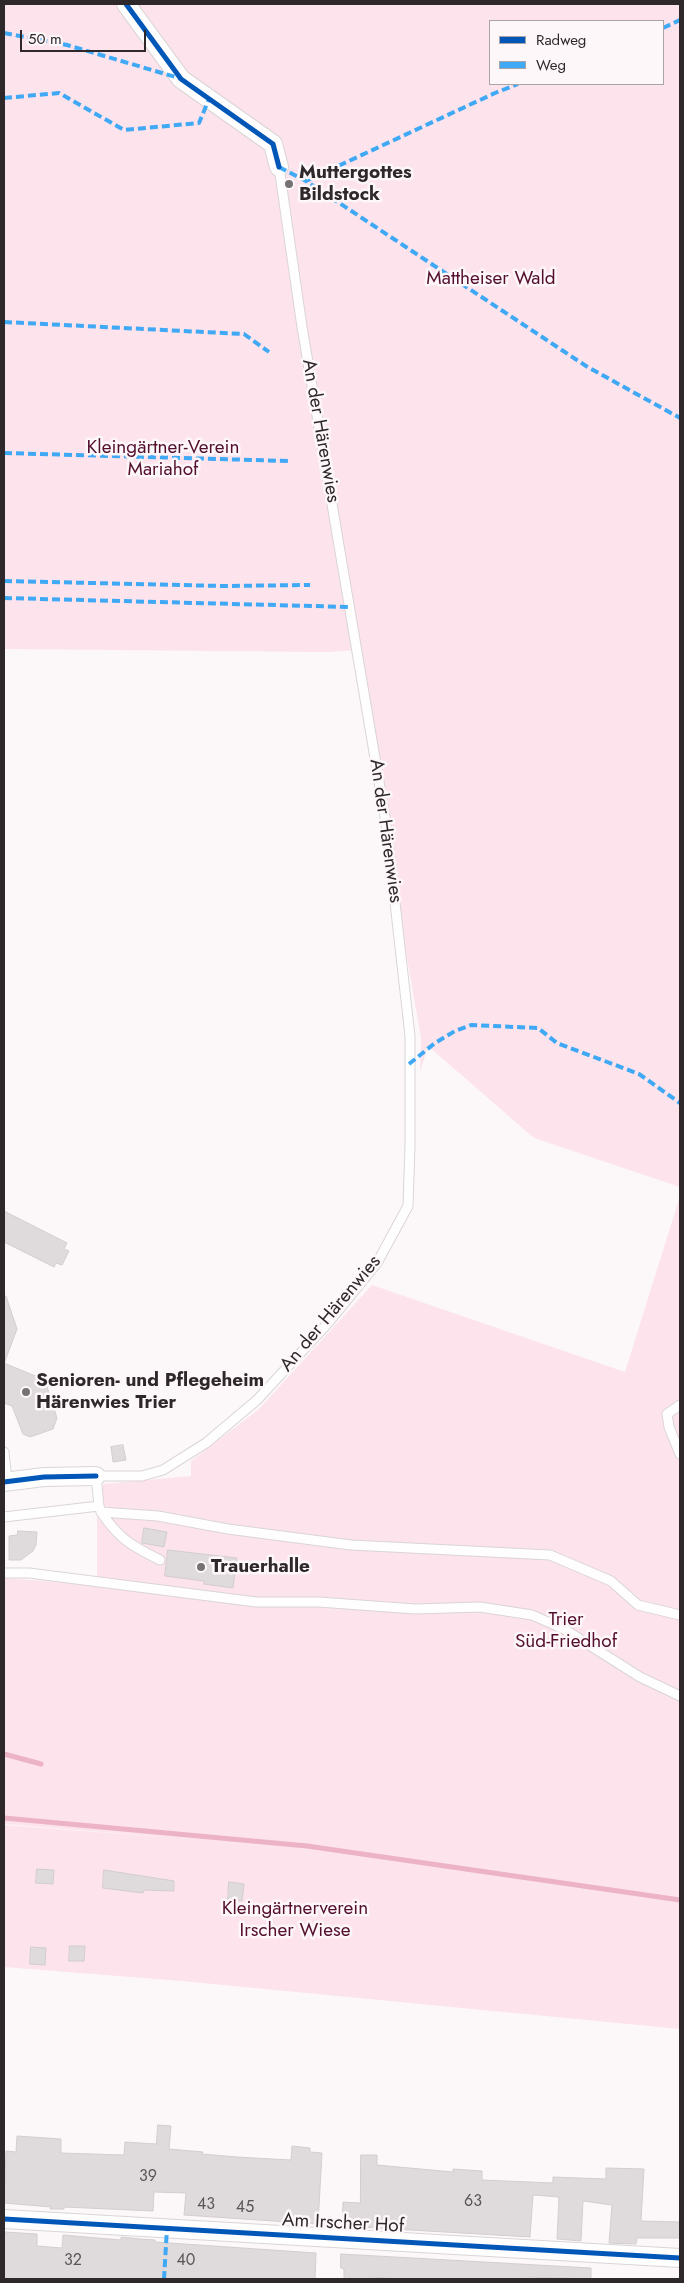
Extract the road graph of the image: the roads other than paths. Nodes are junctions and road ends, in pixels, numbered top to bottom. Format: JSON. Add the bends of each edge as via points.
{"nodes":[{"id":1,"x":126,"y":4,"type":"edge"},
{"id":2,"x":279,"y":167,"type":"joint"},
{"id":3,"x":680,"y":1404,"type":"edge"},
{"id":4,"x":4,"y":1452,"type":"edge"},
{"id":5,"x":680,"y":1454,"type":"edge"},
{"id":6,"x":96,"y":1476,"type":"junction"},
{"id":7,"x":6,"y":1481,"type":"edge"},
{"id":8,"x":100,"y":1509,"type":"junction"},
{"id":9,"x":4,"y":1517,"type":"edge"},
{"id":10,"x":160,"y":1560,"type":"dead end"},
{"id":11,"x":4,"y":1573,"type":"edge"},
{"id":12,"x":680,"y":1615,"type":"edge"},
{"id":13,"x":680,"y":1696,"type":"edge"},
{"id":14,"x":4,"y":2219,"type":"edge"},
{"id":15,"x":680,"y":2258,"type":"edge"}],
"edges":[{"from":1,"to":2,"type":"street","name":"An der Härenwies","via":[[181,79],[273,144]]},
{"from":2,"to":6,"type":"lane","name":"An der Härenwies","via":[[302,327],[386,824],[410,1036],[408,1206],[378,1263],[257,1400],[206,1443],[163,1470],[142,1476]]},
{"from":3,"to":5,"type":"lane","via":[[667,1414],[668,1427]]},
{"from":4,"to":7,"type":"lane"},
{"from":6,"to":7,"type":"street","name":"An der Härenwies"},
{"from":6,"to":8,"type":"lane"},
{"from":8,"to":9,"type":"lane"},
{"from":8,"to":10,"type":"lane","via":[[114,1532]]},
{"from":8,"to":12,"type":"lane","via":[[351,1544],[550,1555],[611,1581],[638,1605]]},
{"from":11,"to":13,"type":"lane","via":[[29,1572],[256,1602],[319,1602],[415,1609],[480,1607],[532,1615],[564,1629],[640,1677]]},
{"from":14,"to":15,"type":"street","name":"Am Irscher Hof"}]}
